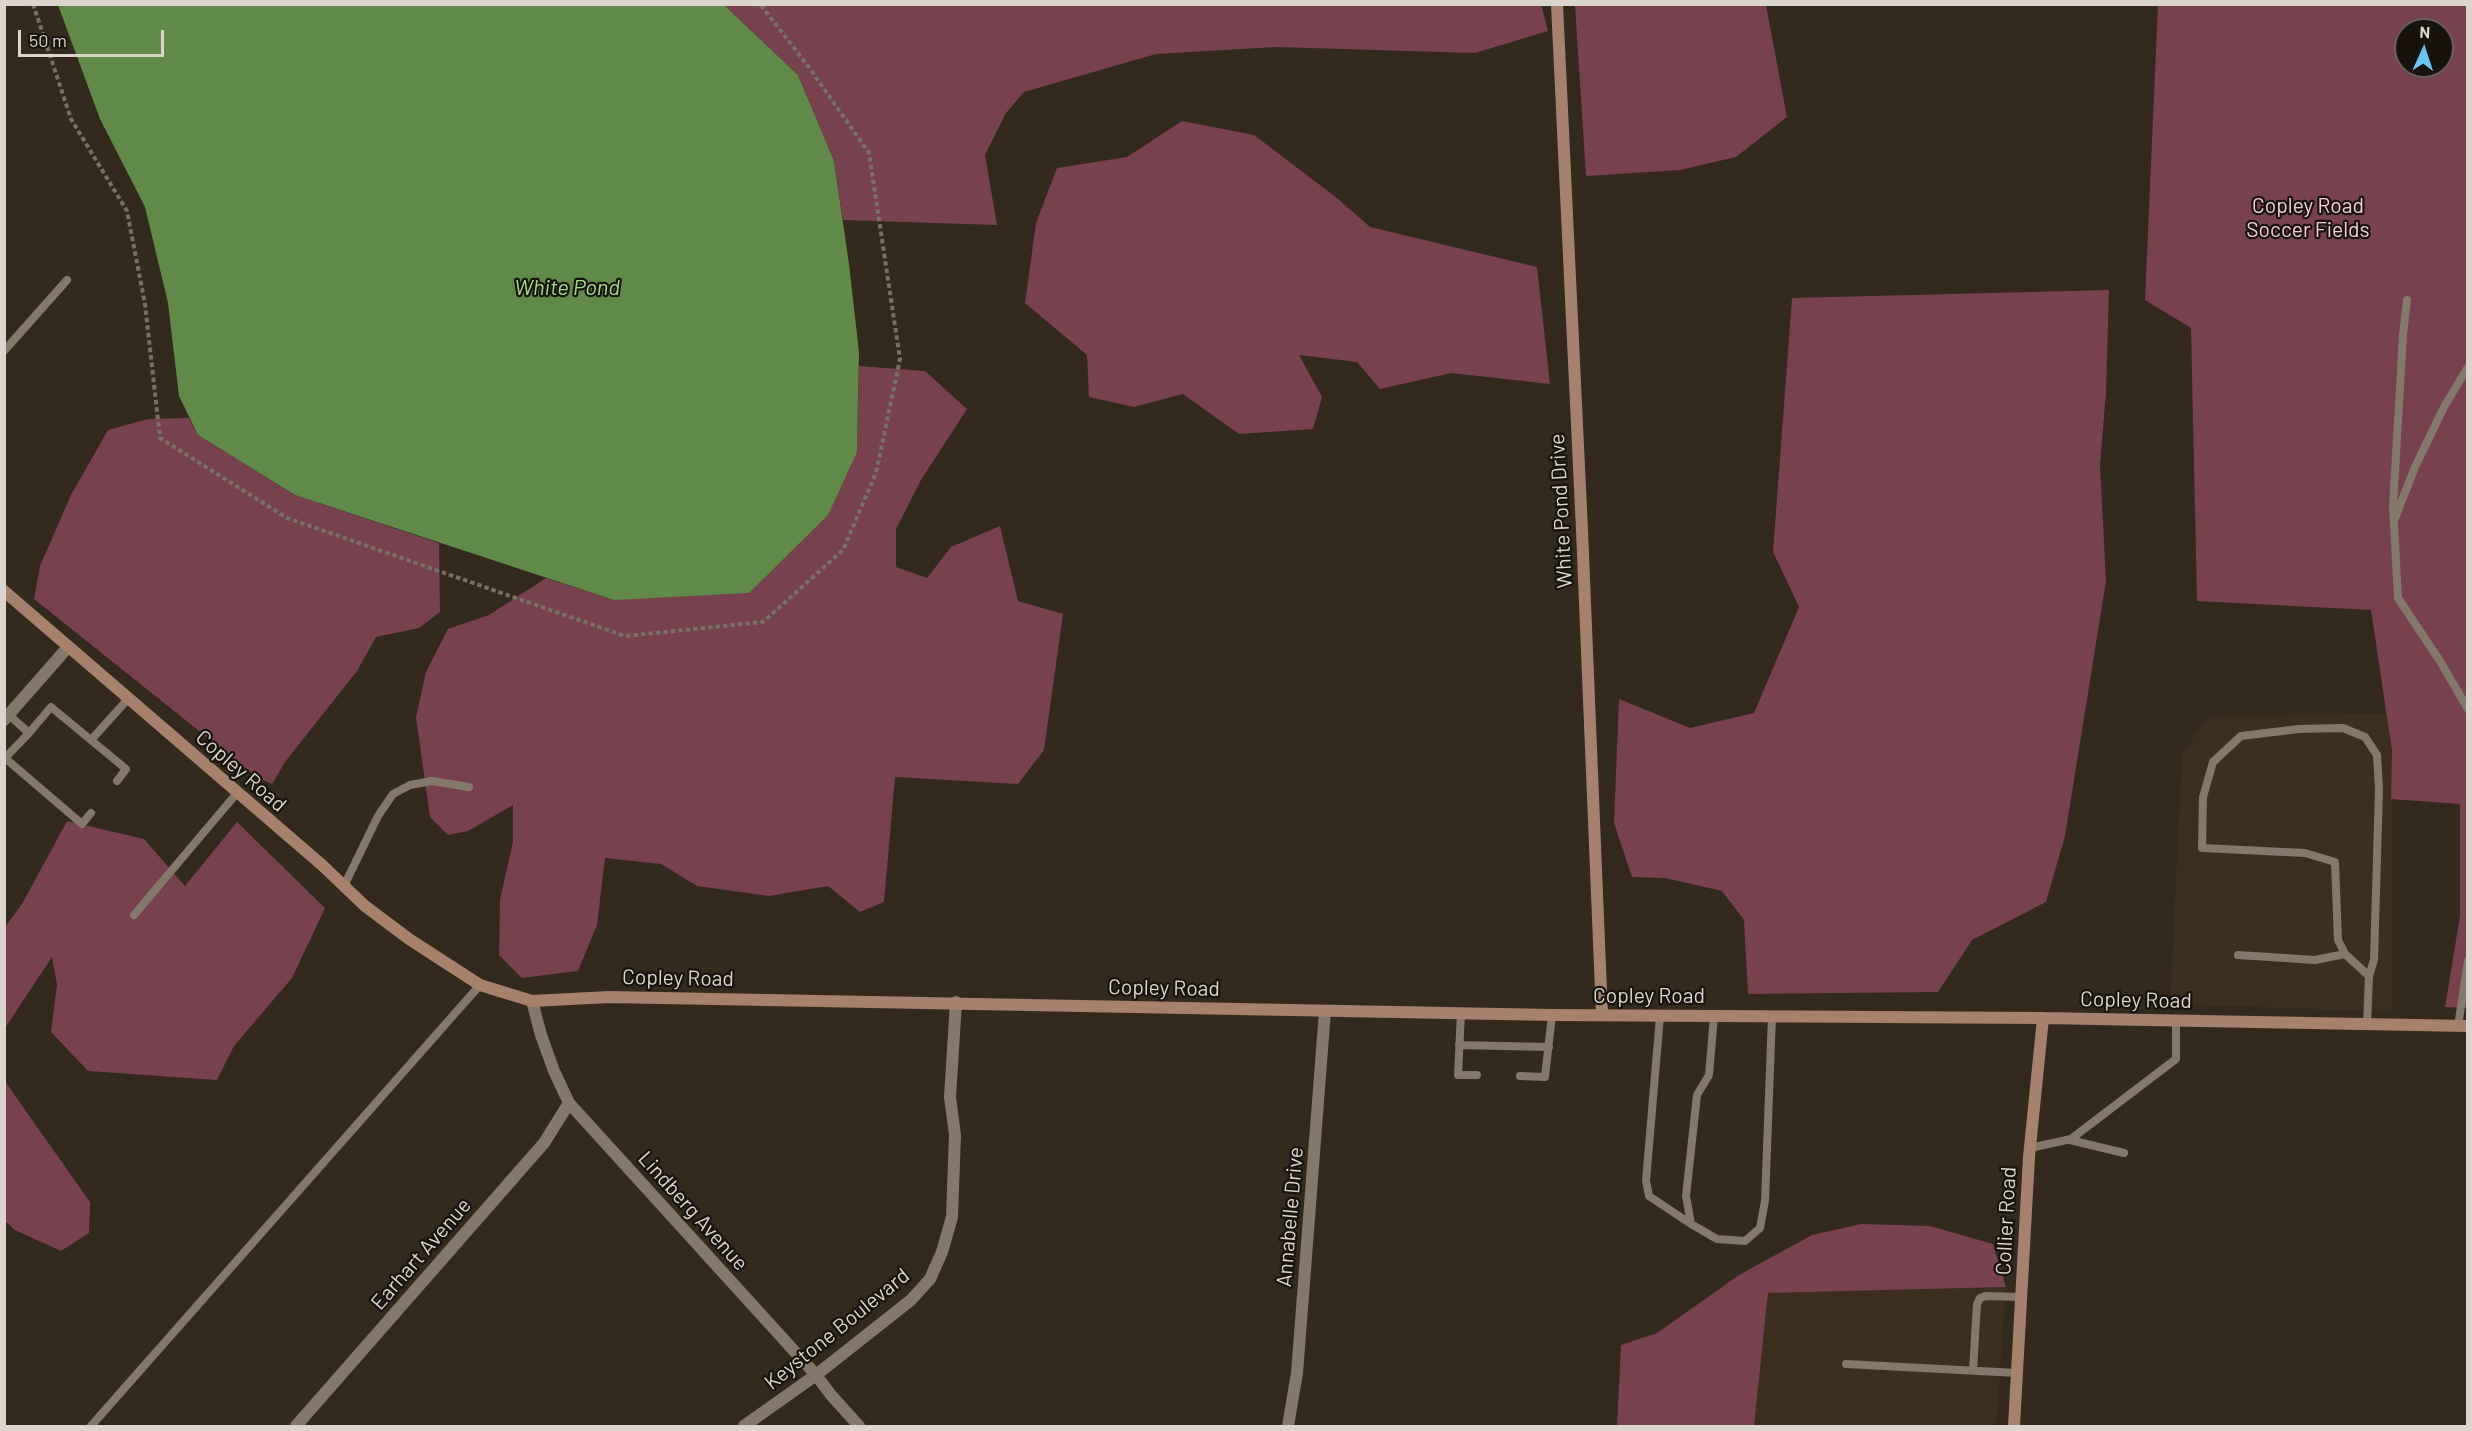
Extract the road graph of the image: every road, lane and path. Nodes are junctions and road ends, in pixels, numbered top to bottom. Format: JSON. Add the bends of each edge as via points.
{"nodes":[{"id":1,"x":33,"y":4,"type":"edge"},
{"id":2,"x":760,"y":4,"type":"edge"},
{"id":3,"x":1557,"y":4,"type":"edge"},
{"id":4,"x":67,"y":280,"type":"dead end"},
{"id":5,"x":2407,"y":300,"type":"dead end"},
{"id":6,"x":4,"y":351,"type":"edge"},
{"id":7,"x":2468,"y":367,"type":"edge"},
{"id":8,"x":2393,"y":522,"type":"junction"},
{"id":9,"x":4,"y":591,"type":"edge"},
{"id":10,"x":68,"y":647,"type":"junction"},
{"id":11,"x":128,"y":699,"type":"junction"},
{"id":12,"x":2468,"y":709,"type":"edge"},
{"id":13,"x":7,"y":717,"type":"edge"},
{"id":14,"x":29,"y":733,"type":"junction"},
{"id":15,"x":91,"y":740,"type":"junction"},
{"id":16,"x":117,"y":781,"type":"dead end"},
{"id":17,"x":469,"y":787,"type":"dead end"},
{"id":18,"x":237,"y":793,"type":"junction"},
{"id":19,"x":91,"y":813,"type":"dead end"},
{"id":20,"x":345,"y":886,"type":"junction"},
{"id":21,"x":134,"y":915,"type":"dead end"},
{"id":22,"x":2345,"y":954,"type":"junction"},
{"id":23,"x":2238,"y":955,"type":"dead end"},
{"id":24,"x":2468,"y":961,"type":"edge"},
{"id":25,"x":2369,"y":976,"type":"junction"},
{"id":26,"x":480,"y":985,"type":"junction"},
{"id":27,"x":532,"y":1001,"type":"junction"},
{"id":28,"x":956,"y":1002,"type":"junction"},
{"id":29,"x":1325,"y":1011,"type":"junction"},
{"id":30,"x":1461,"y":1013,"type":"junction"},
{"id":31,"x":1552,"y":1015,"type":"junction"},
{"id":32,"x":1602,"y":1015,"type":"junction"},
{"id":33,"x":1660,"y":1016,"type":"junction"},
{"id":34,"x":1714,"y":1016,"type":"junction"},
{"id":35,"x":1772,"y":1016,"type":"junction"},
{"id":36,"x":2043,"y":1018,"type":"junction"},
{"id":37,"x":2176,"y":1020,"type":"junction"},
{"id":38,"x":2367,"y":1024,"type":"junction"},
{"id":39,"x":2463,"y":1026,"type":"edge"},
{"id":40,"x":1459,"y":1045,"type":"junction"},
{"id":41,"x":1548,"y":1047,"type":"junction"},
{"id":42,"x":1477,"y":1075,"type":"dead end"},
{"id":43,"x":1520,"y":1076,"type":"dead end"},
{"id":44,"x":569,"y":1103,"type":"junction"},
{"id":45,"x":2070,"y":1140,"type":"junction"},
{"id":46,"x":2030,"y":1148,"type":"junction"},
{"id":47,"x":2124,"y":1153,"type":"dead end"},
{"id":48,"x":1691,"y":1224,"type":"junction"},
{"id":49,"x":2021,"y":1296,"type":"junction"},
{"id":50,"x":1846,"y":1365,"type":"dead end"},
{"id":51,"x":1973,"y":1370,"type":"junction"},
{"id":52,"x":2017,"y":1373,"type":"junction"},
{"id":53,"x":816,"y":1375,"type":"junction"},
{"id":54,"x":91,"y":1426,"type":"edge"},
{"id":55,"x":296,"y":1426,"type":"edge"},
{"id":56,"x":744,"y":1426,"type":"edge"},
{"id":57,"x":860,"y":1426,"type":"edge"},
{"id":58,"x":1288,"y":1426,"type":"edge"},
{"id":59,"x":2014,"y":1426,"type":"edge"}],
"edges":[{"from":1,"to":2,"type":"path","via":[[71,119],[127,211],[146,304],[159,438],[287,518],[625,636],[763,622],[843,550],[876,473],[900,359],[869,153]]},
{"from":3,"to":32,"type":"main road","name":"White Pond Drive"},
{"from":4,"to":6,"type":"lane"},
{"from":5,"to":8,"type":"lane"},
{"from":7,"to":8,"type":"lane","via":[[2415,467]]},
{"from":8,"to":12,"type":"lane","via":[[2398,598]]},
{"from":9,"to":10,"type":"main road","name":"Copley Road"},
{"from":10,"to":11,"type":"main road","name":"Copley Road"},
{"from":10,"to":13,"type":"street"},
{"from":11,"to":15,"type":"lane"},
{"from":11,"to":18,"type":"main road","name":"Copley Road"},
{"from":13,"to":14,"type":"lane"},
{"from":14,"to":15,"type":"lane","via":[[51,707]]},
{"from":14,"to":19,"type":"lane","via":[[5,758],[82,824]]},
{"from":15,"to":16,"type":"lane","via":[[126,769]]},
{"from":17,"to":20,"type":"lane","via":[[432,782],[410,785],[393,794],[378,816]]},
{"from":18,"to":20,"type":"main road","name":"Copley Road"},
{"from":18,"to":21,"type":"lane"},
{"from":20,"to":26,"type":"main road","name":"Copley Road","via":[[409,939]]},
{"from":22,"to":23,"type":"lane","via":[[2315,960]]},
{"from":22,"to":25,"type":"lane"},
{"from":22,"to":25,"type":"lane","via":[[2338,940],[2335,862],[2306,853],[2202,848],[2203,797],[2213,762],[2241,736],[2343,728],[2365,737],[2377,755],[2374,960]]},
{"from":24,"to":39,"type":"lane"},
{"from":25,"to":38,"type":"lane"},
{"from":26,"to":27,"type":"main road","name":"Copley Road"},
{"from":26,"to":54,"type":"lane"},
{"from":27,"to":28,"type":"main road","name":"Copley Road","via":[[609,997]]},
{"from":27,"to":44,"type":"street","name":"Lindberg Avenue","via":[[554,1071]]},
{"from":28,"to":29,"type":"main road","name":"Copley Road"},
{"from":28,"to":53,"type":"street","name":"Keystone Boulevard","via":[[950,1097],[955,1135],[952,1217],[942,1252],[930,1279],[911,1300]]},
{"from":29,"to":30,"type":"main road","name":"Copley Road"},
{"from":29,"to":58,"type":"street","name":"Annabelle Drive","via":[[1297,1373]]},
{"from":30,"to":31,"type":"main road","name":"Copley Road"},
{"from":30,"to":40,"type":"lane"},
{"from":31,"to":32,"type":"main road","name":"Copley Road"},
{"from":31,"to":41,"type":"lane"},
{"from":32,"to":33,"type":"main road","name":"Copley Road"},
{"from":33,"to":34,"type":"main road","name":"Copley Road"},
{"from":33,"to":48,"type":"lane","via":[[1649,1196]]},
{"from":34,"to":35,"type":"main road","name":"Copley Road"},
{"from":34,"to":48,"type":"lane","via":[[1709,1075],[1697,1095],[1686,1196]]},
{"from":35,"to":36,"type":"main road","name":"Copley Road"},
{"from":35,"to":48,"type":"lane","via":[[1765,1201],[1760,1228],[1745,1240],[1726,1240]]},
{"from":36,"to":37,"type":"main road","name":"Copley Road"},
{"from":36,"to":46,"type":"main road","name":"Collier Road"},
{"from":37,"to":38,"type":"main road","name":"Copley Road"},
{"from":37,"to":45,"type":"lane","via":[[2176,1059]]},
{"from":38,"to":39,"type":"main road","name":"Copley Road"},
{"from":40,"to":41,"type":"lane"},
{"from":40,"to":42,"type":"lane","via":[[1458,1075]]},
{"from":41,"to":43,"type":"lane","via":[[1545,1077]]},
{"from":44,"to":53,"type":"street","name":"Lindberg Avenue"},
{"from":44,"to":55,"type":"street","name":"Earhart Avenue","via":[[536,1152]]},
{"from":45,"to":46,"type":"lane"},
{"from":45,"to":47,"type":"lane"},
{"from":46,"to":49,"type":"main road","name":"Collier Road"},
{"from":49,"to":51,"type":"lane","via":[[1980,1298]]},
{"from":49,"to":52,"type":"main road","name":"Collier Road"},
{"from":50,"to":51,"type":"lane"},
{"from":51,"to":52,"type":"lane"},
{"from":52,"to":59,"type":"main road","name":"Collier Road"},
{"from":53,"to":56,"type":"street","name":"Keystone Boulevard"},
{"from":53,"to":57,"type":"street","name":"Lindberg Avenue"}]}
